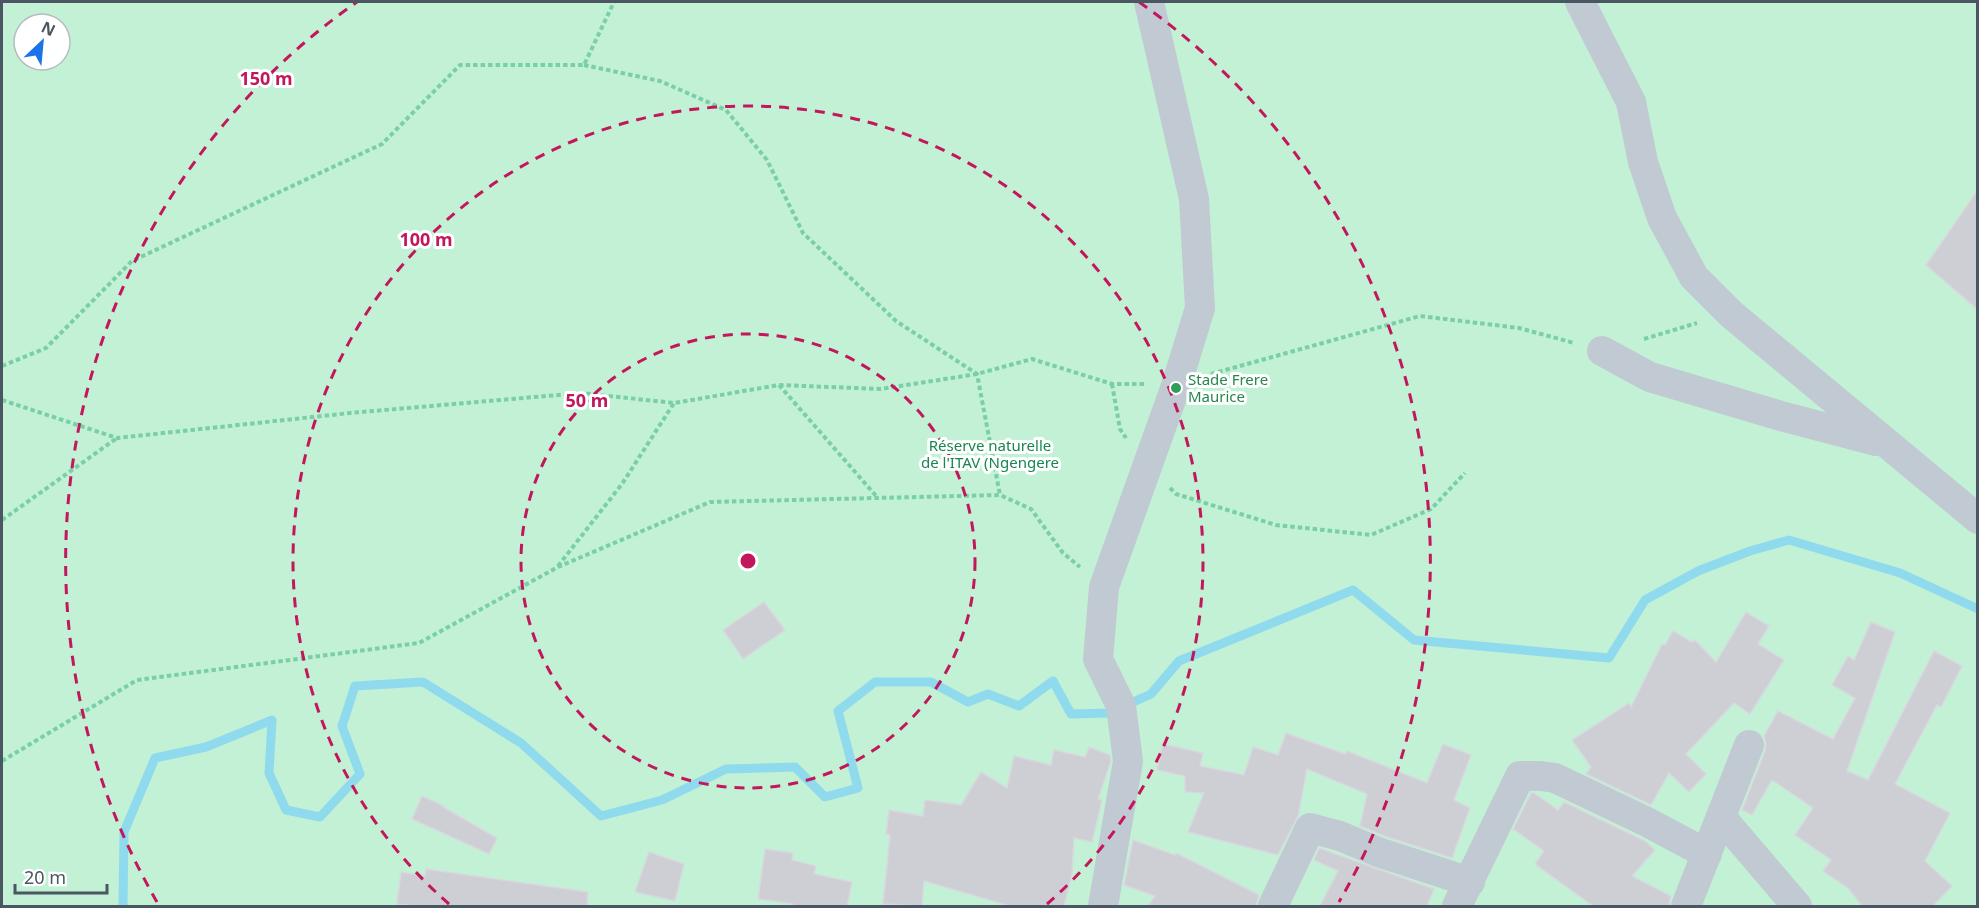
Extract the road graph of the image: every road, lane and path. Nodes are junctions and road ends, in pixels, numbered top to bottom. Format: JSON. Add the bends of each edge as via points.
{"nodes":[{"id":1,"x":614,"y":2,"type":"edge"},
{"id":2,"x":1149,"y":2,"type":"edge"},
{"id":3,"x":1580,"y":2,"type":"edge"},
{"id":4,"x":584,"y":65,"type":"junction"},
{"id":5,"x":1731,"y":314,"type":"junction"},
{"id":6,"x":1602,"y":351,"type":"junction"},
{"id":7,"x":2,"y":366,"type":"edge"},
{"id":8,"x":977,"y":374,"type":"junction"},
{"id":9,"x":1176,"y":383,"type":"junction"},
{"id":10,"x":1112,"y":384,"type":"junction"},
{"id":11,"x":778,"y":385,"type":"junction"},
{"id":12,"x":2,"y":400,"type":"edge"},
{"id":13,"x":674,"y":403,"type":"junction"},
{"id":14,"x":117,"y":438,"type":"junction"},
{"id":15,"x":1885,"y":443,"type":"junction"},
{"id":16,"x":1147,"y":467,"type":"junction"},
{"id":17,"x":1465,"y":473,"type":"dead end"},
{"id":18,"x":1000,"y":495,"type":"junction"},
{"id":19,"x":878,"y":497,"type":"junction"},
{"id":20,"x":1977,"y":519,"type":"edge"},
{"id":21,"x":2,"y":520,"type":"edge"},
{"id":22,"x":558,"y":567,"type":"junction"},
{"id":23,"x":1104,"y":587,"type":"junction"},
{"id":24,"x":1749,"y":745,"type":"dead end"},
{"id":25,"x":2,"y":761,"type":"edge"},
{"id":26,"x":1721,"y":817,"type":"junction"},
{"id":27,"x":1707,"y":854,"type":"junction"},
{"id":28,"x":1464,"y":894,"type":"edge"},
{"id":29,"x":1103,"y":906,"type":"edge"},
{"id":30,"x":1273,"y":906,"type":"edge"},
{"id":31,"x":1686,"y":906,"type":"edge"},
{"id":32,"x":1797,"y":906,"type":"edge"}],
"edges":[{"from":1,"to":4,"type":"path"},
{"from":2,"to":9,"type":"street","via":[[1194,199],[1200,308]]},
{"from":3,"to":5,"type":"street","via":[[1631,102],[1643,162],[1662,218],[1694,277]]},
{"from":4,"to":7,"type":"path","via":[[460,64],[382,144],[132,261],[46,348]]},
{"from":4,"to":8,"type":"path","via":[[660,81],[726,110],[767,160],[803,233],[896,321]]},
{"from":5,"to":6,"type":"path"},
{"from":5,"to":15,"type":"street"},
{"from":6,"to":9,"type":"path","via":[[1519,328],[1420,316]]},
{"from":6,"to":15,"type":"street","via":[[1650,377],[1780,417]]},
{"from":8,"to":10,"type":"path","via":[[1032,359]]},
{"from":8,"to":11,"type":"path","via":[[881,389]]},
{"from":8,"to":18,"type":"path"},
{"from":9,"to":10,"type":"path"},
{"from":9,"to":16,"type":"street"},
{"from":10,"to":16,"type":"path","via":[[1120,429]]},
{"from":11,"to":13,"type":"path"},
{"from":11,"to":19,"type":"path"},
{"from":12,"to":14,"type":"path"},
{"from":13,"to":14,"type":"path","via":[[581,393]]},
{"from":13,"to":22,"type":"path","via":[[622,484]]},
{"from":14,"to":21,"type":"path"},
{"from":15,"to":20,"type":"street"},
{"from":16,"to":17,"type":"path","via":[[1176,494],[1276,525],[1371,535],[1431,509]]},
{"from":16,"to":23,"type":"street"},
{"from":18,"to":19,"type":"path"},
{"from":18,"to":23,"type":"path","via":[[1031,509],[1063,553]]},
{"from":19,"to":22,"type":"path","via":[[710,502]]},
{"from":22,"to":25,"type":"path","via":[[419,643],[137,680]]},
{"from":23,"to":29,"type":"street","via":[[1098,659],[1123,718],[1128,761]]},
{"from":24,"to":26,"type":"street"},
{"from":26,"to":27,"type":"street"},
{"from":26,"to":32,"type":"street"},
{"from":27,"to":28,"type":"street","via":[[1555,778],[1520,776]]},
{"from":27,"to":31,"type":"street"},
{"from":28,"to":30,"type":"street","via":[[1378,852],[1310,828]]}]}
